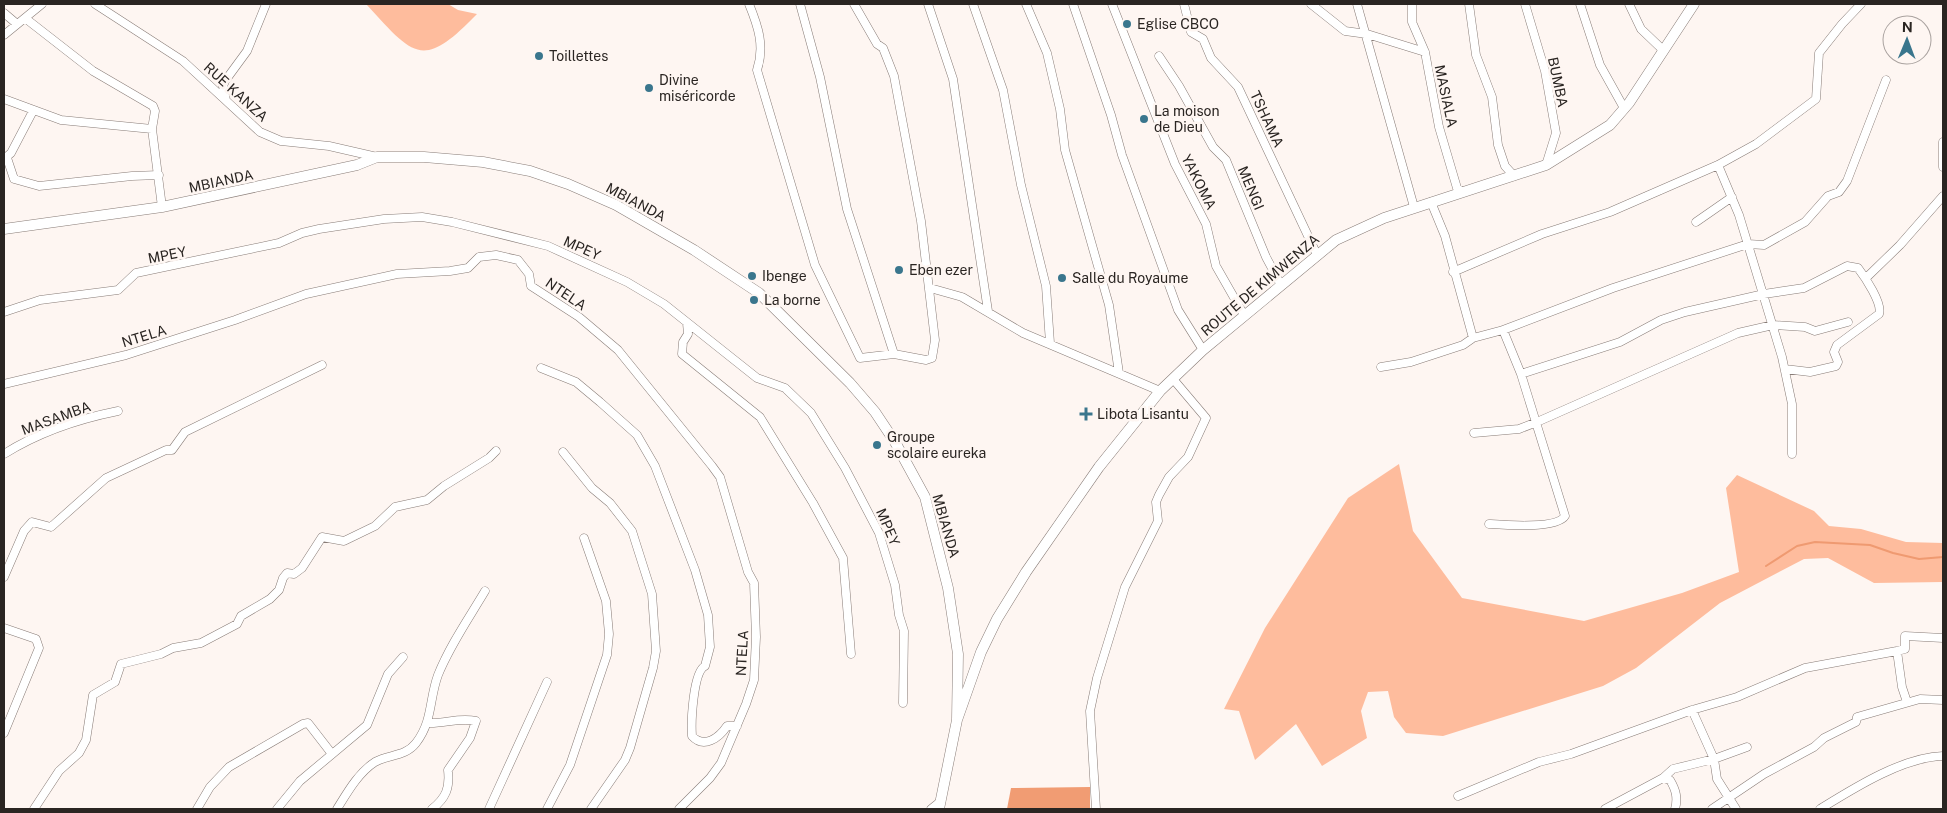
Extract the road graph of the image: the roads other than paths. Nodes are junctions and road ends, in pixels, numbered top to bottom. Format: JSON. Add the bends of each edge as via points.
{"nodes":[{"id":1,"x":42,"y":4,"type":"edge"},
{"id":2,"x":95,"y":4,"type":"edge"},
{"id":3,"x":266,"y":4,"type":"edge"},
{"id":4,"x":749,"y":4,"type":"edge"},
{"id":5,"x":800,"y":4,"type":"edge"},
{"id":6,"x":854,"y":4,"type":"edge"},
{"id":7,"x":928,"y":4,"type":"edge"},
{"id":8,"x":973,"y":4,"type":"edge"},
{"id":9,"x":1026,"y":4,"type":"edge"},
{"id":10,"x":1073,"y":4,"type":"edge"},
{"id":11,"x":1112,"y":4,"type":"edge"},
{"id":12,"x":1184,"y":4,"type":"edge"},
{"id":13,"x":1311,"y":4,"type":"edge"},
{"id":14,"x":1357,"y":4,"type":"edge"},
{"id":15,"x":1412,"y":4,"type":"edge"},
{"id":16,"x":1469,"y":4,"type":"edge"},
{"id":17,"x":1525,"y":4,"type":"edge"},
{"id":18,"x":1580,"y":4,"type":"edge"},
{"id":19,"x":1630,"y":4,"type":"edge"},
{"id":20,"x":1861,"y":4,"type":"edge"},
{"id":21,"x":1692,"y":5,"type":"edge"},
{"id":22,"x":4,"y":13,"type":"edge"},
{"id":23,"x":25,"y":18,"type":"junction"},
{"id":24,"x":17,"y":24,"type":"junction"},
{"id":25,"x":1367,"y":34,"type":"junction"},
{"id":26,"x":4,"y":35,"type":"edge"},
{"id":27,"x":1663,"y":50,"type":"junction"},
{"id":28,"x":1425,"y":52,"type":"junction"},
{"id":29,"x":1158,"y":56,"type":"dead end"},
{"id":30,"x":1886,"y":80,"type":"dead end"},
{"id":31,"x":4,"y":100,"type":"edge"},
{"id":32,"x":226,"y":100,"type":"junction"},
{"id":33,"x":1624,"y":108,"type":"junction"},
{"id":34,"x":33,"y":111,"type":"junction"},
{"id":35,"x":152,"y":129,"type":"junction"},
{"id":36,"x":1943,"y":142,"type":"edge"},
{"id":37,"x":377,"y":158,"type":"junction"},
{"id":38,"x":5,"y":159,"type":"edge"},
{"id":39,"x":1546,"y":165,"type":"junction"},
{"id":40,"x":1718,"y":165,"type":"junction"},
{"id":41,"x":1943,"y":167,"type":"edge"},
{"id":42,"x":159,"y":175,"type":"junction"},
{"id":43,"x":1514,"y":176,"type":"junction"},
{"id":44,"x":1463,"y":192,"type":"junction"},
{"id":45,"x":1943,"y":196,"type":"edge"},
{"id":46,"x":1732,"y":197,"type":"junction"},
{"id":47,"x":1431,"y":202,"type":"junction"},
{"id":48,"x":162,"y":207,"type":"junction"},
{"id":49,"x":1414,"y":207,"type":"junction"},
{"id":50,"x":1696,"y":222,"type":"dead end"},
{"id":51,"x":4,"y":229,"type":"edge"},
{"id":52,"x":1748,"y":244,"type":"junction"},
{"id":53,"x":1317,"y":255,"type":"junction"},
{"id":54,"x":1453,"y":272,"type":"junction"},
{"id":55,"x":1866,"y":278,"type":"junction"},
{"id":56,"x":1281,"y":285,"type":"junction"},
{"id":57,"x":930,"y":288,"type":"junction"},
{"id":58,"x":1764,"y":294,"type":"junction"},
{"id":59,"x":988,"y":311,"type":"junction"},
{"id":60,"x":4,"y":312,"type":"edge"},
{"id":61,"x":1244,"y":315,"type":"junction"},
{"id":62,"x":1848,"y":322,"type":"dead end"},
{"id":63,"x":687,"y":323,"type":"junction"},
{"id":64,"x":1774,"y":326,"type":"junction"},
{"id":65,"x":1503,"y":330,"type":"junction"},
{"id":66,"x":1473,"y":338,"type":"junction"},
{"id":67,"x":1050,"y":343,"type":"junction"},
{"id":68,"x":1203,"y":350,"type":"junction"},
{"id":69,"x":894,"y":354,"type":"junction"},
{"id":70,"x":322,"y":365,"type":"dead end"},
{"id":71,"x":1381,"y":367,"type":"dead end"},
{"id":72,"x":541,"y":368,"type":"dead end"},
{"id":73,"x":1785,"y":369,"type":"junction"},
{"id":74,"x":1119,"y":374,"type":"junction"},
{"id":75,"x":1521,"y":374,"type":"junction"},
{"id":76,"x":1172,"y":379,"type":"junction"},
{"id":77,"x":4,"y":384,"type":"edge"},
{"id":78,"x":1160,"y":392,"type":"junction"},
{"id":79,"x":118,"y":411,"type":"dead end"},
{"id":80,"x":1537,"y":422,"type":"junction"},
{"id":81,"x":1474,"y":433,"type":"dead end"},
{"id":82,"x":496,"y":451,"type":"dead end"},
{"id":83,"x":563,"y":452,"type":"dead end"},
{"id":84,"x":4,"y":454,"type":"edge"},
{"id":85,"x":1792,"y":454,"type":"dead end"},
{"id":86,"x":1489,"y":524,"type":"dead end"},
{"id":87,"x":584,"y":538,"type":"dead end"},
{"id":88,"x":4,"y":577,"type":"edge"},
{"id":89,"x":485,"y":591,"type":"dead end"},
{"id":90,"x":4,"y":628,"type":"edge"},
{"id":91,"x":1943,"y":638,"type":"edge"},
{"id":92,"x":1897,"y":651,"type":"junction"},
{"id":93,"x":850,"y":654,"type":"dead end"},
{"id":94,"x":403,"y":657,"type":"dead end"},
{"id":95,"x":547,"y":682,"type":"dead end"},
{"id":96,"x":1943,"y":700,"type":"edge"},
{"id":97,"x":1907,"y":702,"type":"junction"},
{"id":98,"x":903,"y":703,"type":"dead end"},
{"id":99,"x":1692,"y":710,"type":"junction"},
{"id":100,"x":958,"y":720,"type":"junction"},
{"id":101,"x":427,"y":723,"type":"junction"},
{"id":102,"x":737,"y":726,"type":"junction"},
{"id":103,"x":4,"y":732,"type":"edge"},
{"id":104,"x":1747,"y":747,"type":"dead end"},
{"id":105,"x":332,"y":754,"type":"junction"},
{"id":106,"x":1943,"y":756,"type":"edge"},
{"id":107,"x":1714,"y":759,"type":"junction"},
{"id":108,"x":1663,"y":778,"type":"junction"},
{"id":109,"x":1458,"y":796,"type":"dead end"},
{"id":110,"x":1729,"y":798,"type":"junction"},
{"id":111,"x":940,"y":805,"type":"edge"},
{"id":112,"x":34,"y":809,"type":"edge"},
{"id":113,"x":197,"y":809,"type":"edge"},
{"id":114,"x":276,"y":809,"type":"edge"},
{"id":115,"x":337,"y":809,"type":"edge"},
{"id":116,"x":432,"y":809,"type":"edge"},
{"id":117,"x":489,"y":809,"type":"edge"},
{"id":118,"x":547,"y":809,"type":"edge"},
{"id":119,"x":591,"y":809,"type":"edge"},
{"id":120,"x":679,"y":809,"type":"edge"},
{"id":121,"x":931,"y":809,"type":"edge"},
{"id":122,"x":1096,"y":809,"type":"edge"},
{"id":123,"x":1605,"y":809,"type":"edge"},
{"id":124,"x":1675,"y":809,"type":"edge"},
{"id":125,"x":1712,"y":809,"type":"edge"},
{"id":126,"x":1736,"y":809,"type":"edge"},
{"id":127,"x":1820,"y":809,"type":"edge"}],
"edges":[{"from":1,"to":23,"type":"street"},
{"from":2,"to":32,"type":"street","name":"RUE KANZA","via":[[183,61]]},
{"from":3,"to":32,"type":"street","via":[[247,51],[225,81]]},
{"from":4,"to":69,"type":"street","via":[[756,21],[762,55],[757,70],[818,275],[860,358]]},
{"from":5,"to":69,"type":"street","via":[[820,77],[847,210]]},
{"from":6,"to":57,"type":"street","via":[[877,44],[883,48],[894,76]]},
{"from":7,"to":59,"type":"street","via":[[953,79],[980,241]]},
{"from":8,"to":67,"type":"street","via":[[1003,90],[1021,185],[1046,286]]},
{"from":9,"to":74,"type":"street","via":[[1047,53],[1060,109],[1065,150],[1109,305]]},
{"from":10,"to":68,"type":"street","via":[[1122,155],[1178,310]]},
{"from":11,"to":61,"type":"street","name":"YAKOMA","via":[[1175,164],[1206,224],[1216,266]]},
{"from":12,"to":53,"type":"street","name":"TSHAMA","via":[[1191,32],[1203,39],[1211,58],[1238,87]]},
{"from":13,"to":25,"type":"street","via":[[1345,31]]},
{"from":14,"to":25,"type":"street"},
{"from":15,"to":28,"type":"street","name":"MASIALA","via":[[1412,22]]},
{"from":16,"to":43,"type":"street","via":[[1476,55],[1492,97],[1498,145],[1505,166]]},
{"from":17,"to":39,"type":"street","name":"BUMBA","via":[[1545,71],[1556,133]]},
{"from":18,"to":33,"type":"street","via":[[1600,66]]},
{"from":19,"to":27,"type":"street","via":[[1641,29]]},
{"from":20,"to":40,"type":"street","via":[[1819,53],[1816,99],[1756,144]]},
{"from":21,"to":27,"type":"street","name":"ROUTE DE KIMWENZA"},
{"from":22,"to":24,"type":"street"},
{"from":23,"to":24,"type":"street"},
{"from":23,"to":35,"type":"street","via":[[93,71],[153,106],[156,111]]},
{"from":24,"to":26,"type":"street"},
{"from":25,"to":28,"type":"street"},
{"from":25,"to":49,"type":"street"},
{"from":27,"to":33,"type":"street","name":"ROUTE DE KIMWENZA"},
{"from":28,"to":44,"type":"street","name":"MASIALA","via":[[1439,127],[1457,188]]},
{"from":29,"to":56,"type":"street","name":"MENGI","via":[[1180,86],[1213,147],[1226,160]]},
{"from":30,"to":52,"type":"street","via":[[1847,181],[1839,192],[1828,196],[1805,222],[1764,245]]},
{"from":31,"to":34,"type":"street"},
{"from":32,"to":37,"type":"street","name":"RUE KANZA","via":[[260,132],[281,141],[329,146]]},
{"from":33,"to":39,"type":"street","name":"ROUTE DE KIMWENZA","via":[[1610,125]]},
{"from":34,"to":35,"type":"street","via":[[61,120]]},
{"from":34,"to":38,"type":"street"},
{"from":35,"to":42,"type":"street"},
{"from":36,"to":41,"type":"street"},
{"from":37,"to":48,"type":"street","name":"MBIANDA"},
{"from":37,"to":100,"type":"street","name":"MBIANDA","via":[[424,157],[483,162],[530,171],[568,184],[639,218],[759,293],[850,383],[874,412],[895,442],[924,496],[948,588],[958,654]]},
{"from":38,"to":42,"type":"street","via":[[14,179],[39,186]]},
{"from":39,"to":43,"type":"street","name":"ROUTE DE KIMWENZA"},
{"from":40,"to":46,"type":"street"},
{"from":40,"to":54,"type":"street","via":[[1610,212],[1542,234]]},
{"from":42,"to":48,"type":"street"},
{"from":43,"to":44,"type":"street","name":"ROUTE DE KIMWENZA"},
{"from":44,"to":47,"type":"street","name":"ROUTE DE KIMWENZA"},
{"from":45,"to":55,"type":"street"},
{"from":46,"to":50,"type":"street"},
{"from":46,"to":52,"type":"street"},
{"from":47,"to":49,"type":"street","name":"ROUTE DE KIMWENZA"},
{"from":47,"to":54,"type":"street"},
{"from":48,"to":51,"type":"street","name":"MBIANDA"},
{"from":49,"to":53,"type":"street","name":"ROUTE DE KIMWENZA","via":[[1356,229]]},
{"from":52,"to":58,"type":"street"},
{"from":52,"to":65,"type":"street","via":[[1614,288]]},
{"from":53,"to":56,"type":"street","name":"ROUTE DE KIMWENZA"},
{"from":54,"to":66,"type":"street"},
{"from":55,"to":58,"type":"street","via":[[1858,268],[1848,266],[1804,288]]},
{"from":55,"to":73,"type":"street","via":[[1881,311],[1837,345],[1834,352],[1838,364],[1810,372]]},
{"from":56,"to":61,"type":"street","name":"ROUTE DE KIMWENZA"},
{"from":57,"to":59,"type":"street","via":[[962,297]]},
{"from":57,"to":69,"type":"street","via":[[935,340],[932,358],[926,360]]},
{"from":58,"to":64,"type":"street"},
{"from":58,"to":75,"type":"street","via":[[1685,312],[1661,320],[1620,342]]},
{"from":59,"to":67,"type":"street","via":[[1013,328]]},
{"from":60,"to":63,"type":"street","name":"MPEY","via":[[40,300],[118,290],[136,273],[279,243],[310,231],[384,219],[422,217],[548,246],[627,282],[664,304]]},
{"from":61,"to":68,"type":"street","name":"ROUTE DE KIMWENZA"},
{"from":62,"to":64,"type":"street","via":[[1815,331],[1805,327]]},
{"from":63,"to":93,"type":"street","via":[[688,334],[682,342],[682,354],[760,417],[841,554]]},
{"from":63,"to":98,"type":"street","name":"MPEY","via":[[758,378],[785,388],[804,404],[845,468],[879,533],[895,585],[904,631]]},
{"from":64,"to":73,"type":"street"},
{"from":64,"to":80,"type":"street","via":[[1725,338]]},
{"from":65,"to":66,"type":"street"},
{"from":65,"to":75,"type":"street"},
{"from":66,"to":71,"type":"street","via":[[1463,345]]},
{"from":67,"to":74,"type":"street"},
{"from":68,"to":76,"type":"street","name":"ROUTE DE KIMWENZA"},
{"from":70,"to":88,"type":"street","via":[[185,432],[172,450],[106,478],[51,527],[32,522],[24,531]]},
{"from":72,"to":102,"type":"street","via":[[576,382],[600,402],[637,435],[655,466],[695,570],[708,615],[710,647],[705,666],[696,677],[692,736],[698,741],[710,741],[721,735],[727,726]]},
{"from":73,"to":85,"type":"street","via":[[1792,404]]},
{"from":74,"to":78,"type":"street"},
{"from":75,"to":80,"type":"street"},
{"from":76,"to":78,"type":"street","name":"ROUTE DE KIMWENZA"},
{"from":76,"to":122,"type":"street","via":[[1206,418],[1188,457],[1169,477],[1156,502],[1158,521],[1125,586],[1097,678],[1090,711]]},
{"from":77,"to":102,"type":"street","name":"NTELA","via":[[126,355],[316,291],[398,274],[450,272],[468,268],[479,257],[496,255],[518,260],[529,274],[531,286],[579,317],[630,362],[720,477],[754,583],[754,680]]},
{"from":78,"to":100,"type":"street","name":"ROUTE DE KIMWENZA","via":[[1099,467],[997,619],[981,652]]},
{"from":79,"to":84,"type":"street","name":"MASAMBA","via":[[86,417],[38,435]]},
{"from":80,"to":81,"type":"street","via":[[1519,429]]},
{"from":80,"to":86,"type":"street","via":[[1564,518],[1533,525]]},
{"from":82,"to":112,"type":"street","via":[[427,500],[395,507],[375,526],[344,541],[322,537],[302,568],[294,574],[287,573],[279,590],[241,616],[237,624],[201,643],[121,664],[115,682],[94,695],[86,740],[79,753],[59,772]]},
{"from":83,"to":119,"type":"street","via":[[632,531],[652,594],[656,626],[653,668],[630,748]]},
{"from":87,"to":118,"type":"street","via":[[606,601],[607,654],[570,765]]},
{"from":89,"to":101,"type":"street","via":[[439,673]]},
{"from":90,"to":103,"type":"street","via":[[36,639],[39,648]]},
{"from":91,"to":92,"type":"street","via":[[1906,635],[1905,649]]},
{"from":92,"to":97,"type":"street"},
{"from":92,"to":99,"type":"street","via":[[1805,668],[1737,696]]},
{"from":94,"to":105,"type":"street","via":[[388,674],[367,725]]},
{"from":95,"to":117,"type":"street"},
{"from":96,"to":97,"type":"street"},
{"from":97,"to":110,"type":"street","via":[[1857,717],[1856,722],[1824,738]]},
{"from":99,"to":107,"type":"street"},
{"from":99,"to":109,"type":"street","via":[[1572,754],[1538,762]]},
{"from":100,"to":111,"type":"street"},
{"from":101,"to":115,"type":"street","via":[[410,749],[374,763],[352,785]]},
{"from":101,"to":116,"type":"street","via":[[443,724],[463,719],[476,721],[470,738],[448,770],[450,785],[447,792]]},
{"from":102,"to":120,"type":"street","name":"NTELA","via":[[716,771]]},
{"from":104,"to":107,"type":"street"},
{"from":105,"to":113,"type":"street","via":[[308,723],[303,724],[229,767],[210,787]]},
{"from":105,"to":114,"type":"street","via":[[300,781]]},
{"from":106,"to":127,"type":"street","via":[[1931,756],[1895,769]]},
{"from":107,"to":108,"type":"street","via":[[1673,769]]},
{"from":107,"to":110,"type":"street","via":[[1718,779]]},
{"from":108,"to":123,"type":"street"},
{"from":108,"to":124,"type":"street","via":[[1674,786]]},
{"from":110,"to":125,"type":"street"},
{"from":110,"to":126,"type":"street"},
{"from":111,"to":121,"type":"street"}]}
